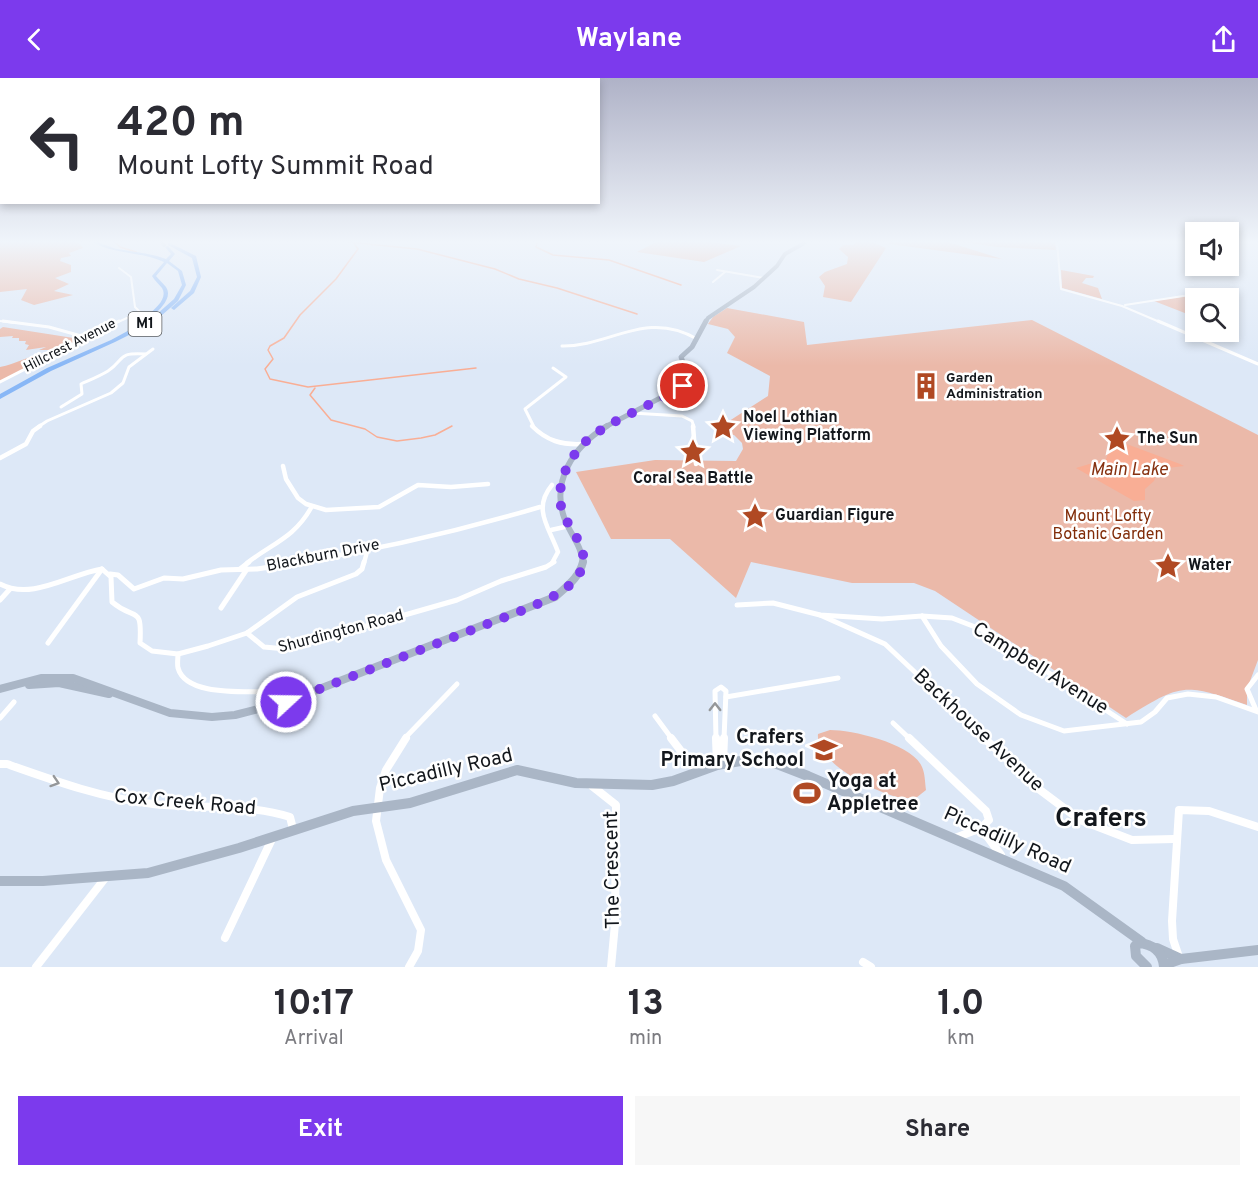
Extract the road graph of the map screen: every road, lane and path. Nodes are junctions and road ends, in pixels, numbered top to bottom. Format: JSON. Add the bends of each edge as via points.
{"nodes":[{"id":1,"x":131,"y":283,"type":"edge"},
{"id":2,"x":160,"y":283,"type":"edge"},
{"id":3,"x":178,"y":283,"type":"edge"},
{"id":4,"x":183,"y":283,"type":"edge"},
{"id":5,"x":196,"y":283,"type":"edge"},
{"id":6,"x":756,"y":283,"type":"edge"},
{"id":7,"x":1060,"y":283,"type":"edge"},
{"id":8,"x":1185,"y":296,"type":"edge"},
{"id":9,"x":1122,"y":306,"type":"junction"},
{"id":10,"x":0,"y":321,"type":"edge"},
{"id":11,"x":137,"y":326,"type":"junction"},
{"id":12,"x":85,"y":337,"type":"junction"},
{"id":13,"x":697,"y":339,"type":"junction"},
{"id":14,"x":562,"y":346,"type":"dead end"},
{"id":15,"x":153,"y":349,"type":"dead end"},
{"id":16,"x":146,"y":354,"type":"junction"},
{"id":17,"x":1258,"y":364,"type":"edge"},
{"id":18,"x":57,"y":366,"type":"junction"},
{"id":19,"x":553,"y":368,"type":"dead end"},
{"id":20,"x":671,"y":378,"type":"dead end"},
{"id":21,"x":687,"y":381,"type":"junction"},
{"id":22,"x":0,"y":382,"type":"edge"},
{"id":23,"x":0,"y":394,"type":"edge"},
{"id":24,"x":61,"y":407,"type":"dead end"},
{"id":25,"x":632,"y":413,"type":"junction"},
{"id":26,"x":582,"y":444,"type":"junction"},
{"id":27,"x":0,"y":458,"type":"edge"},
{"id":28,"x":696,"y":464,"type":"dead end"},
{"id":29,"x":283,"y":466,"type":"dead end"},
{"id":30,"x":488,"y":484,"type":"dead end"},
{"id":31,"x":552,"y":485,"type":"dead end"},
{"id":32,"x":540,"y":507,"type":"junction"},
{"id":33,"x":311,"y":508,"type":"junction"},
{"id":34,"x":570,"y":526,"type":"junction"},
{"id":35,"x":551,"y":530,"type":"junction"},
{"id":36,"x":368,"y":548,"type":"junction"},
{"id":37,"x":102,"y":569,"type":"junction"},
{"id":38,"x":240,"y":569,"type":"junction"},
{"id":39,"x":247,"y":569,"type":"junction"},
{"id":40,"x":110,"y":574,"type":"junction"},
{"id":41,"x":0,"y":584,"type":"edge"},
{"id":42,"x":10,"y":589,"type":"junction"},
{"id":43,"x":0,"y":600,"type":"edge"},
{"id":44,"x":737,"y":605,"type":"dead end"},
{"id":45,"x":221,"y":608,"type":"dead end"},
{"id":46,"x":820,"y":615,"type":"junction"},
{"id":47,"x":922,"y":616,"type":"junction"},
{"id":48,"x":247,"y":633,"type":"junction"},
{"id":49,"x":48,"y":643,"type":"dead end"},
{"id":50,"x":178,"y":654,"type":"junction"},
{"id":51,"x":1258,"y":675,"type":"edge"},
{"id":52,"x":838,"y":678,"type":"dead end"},
{"id":53,"x":457,"y":684,"type":"dead end"},
{"id":54,"x":0,"y":691,"type":"edge"},
{"id":55,"x":726,"y":697,"type":"junction"},
{"id":56,"x":14,"y":702,"type":"dead end"},
{"id":57,"x":269,"y":707,"type":"junction"},
{"id":58,"x":1257,"y":711,"type":"edge"},
{"id":59,"x":655,"y":716,"type":"dead end"},
{"id":60,"x":0,"y":718,"type":"edge"},
{"id":61,"x":893,"y":723,"type":"dead end"},
{"id":62,"x":1127,"y":724,"type":"junction"},
{"id":63,"x":0,"y":764,"type":"edge"},
{"id":64,"x":720,"y":764,"type":"junction"},
{"id":65,"x":697,"y":772,"type":"junction"},
{"id":66,"x":590,"y":784,"type":"junction"},
{"id":67,"x":376,"y":808,"type":"junction"},
{"id":68,"x":1258,"y":827,"type":"edge"},
{"id":69,"x":981,"y":828,"type":"junction"},
{"id":70,"x":294,"y":830,"type":"junction"},
{"id":71,"x":273,"y":837,"type":"junction"},
{"id":72,"x":953,"y":839,"type":"junction"},
{"id":73,"x":1174,"y":839,"type":"junction"},
{"id":74,"x":1007,"y":862,"type":"junction"},
{"id":75,"x":106,"y":877,"type":"junction"},
{"id":76,"x":0,"y":881,"type":"edge"},
{"id":77,"x":225,"y":938,"type":"dead end"},
{"id":78,"x":1143,"y":945,"type":"junction"},
{"id":79,"x":1258,"y":950,"type":"edge"},
{"id":80,"x":1181,"y":959,"type":"junction"},
{"id":81,"x":863,"y":962,"type":"dead end"},
{"id":82,"x":1164,"y":966,"type":"edge"},
{"id":83,"x":36,"y":967,"type":"edge"},
{"id":84,"x":409,"y":967,"type":"edge"},
{"id":85,"x":611,"y":967,"type":"edge"},
{"id":86,"x":871,"y":967,"type":"edge"},
{"id":87,"x":1147,"y":967,"type":"edge"}],
"edges":[{"from":1,"to":12,"type":"street","name":"Hillcrest Avenue","via":[[135,307],[140,312]]},
{"from":2,"to":11,"type":"highway","number":"M1","via":[[166,292],[164,302]]},
{"from":3,"to":11,"type":"highway","number":"M1","via":[[162,309]]},
{"from":4,"to":18,"type":"highway","number":"M1","via":[[166,310],[141,327]]},
{"from":5,"to":18,"type":"highway","via":[[186,298],[166,314]]},
{"from":6,"to":13,"type":"main road","via":[[708,318]]},
{"from":7,"to":9,"type":"street","via":[[1060,288]]},
{"from":8,"to":9,"type":"street"},
{"from":9,"to":17,"type":"street"},
{"from":10,"to":12,"type":"street","via":[[49,327]]},
{"from":11,"to":23,"type":"highway","number":"M1"},
{"from":12,"to":22,"type":"street","name":"Hillcrest Avenue"},
{"from":13,"to":14,"type":"street","via":[[684,332],[641,330]]},
{"from":13,"to":21,"type":"main road","via":[[681,359]]},
{"from":15,"to":16,"type":"street"},
{"from":16,"to":24,"type":"street","via":[[120,357],[110,370],[81,384],[82,394]]},
{"from":16,"to":27,"type":"street","via":[[129,367],[123,383],[111,393],[47,421],[33,431],[26,444]]},
{"from":18,"to":23,"type":"highway","number":"M1"},
{"from":19,"to":26,"type":"street","via":[[565,380],[528,406],[526,417],[554,441]]},
{"from":20,"to":21,"type":"street"},
{"from":21,"to":25,"type":"main road"},
{"from":25,"to":26,"type":"main road"},
{"from":25,"to":28,"type":"street","via":[[682,416],[692,421]]},
{"from":26,"to":34,"type":"main road","via":[[571,459],[560,492],[561,507]]},
{"from":29,"to":33,"type":"street","via":[[285,481],[296,497]]},
{"from":30,"to":33,"type":"street","via":[[415,486],[374,508]]},
{"from":31,"to":32,"type":"street","via":[[543,494]]},
{"from":32,"to":35,"type":"street","name":"Shurdington Road"},
{"from":32,"to":36,"type":"street","name":"Blackburn Drive","via":[[482,524]]},
{"from":33,"to":38,"type":"street","via":[[294,534]]},
{"from":34,"to":35,"type":"street"},
{"from":34,"to":57,"type":"main road","via":[[581,546],[583,561],[575,580],[555,597]]},
{"from":35,"to":48,"type":"street","name":"Shurdington Road","via":[[558,552],[554,562],[457,600],[286,650],[261,647]]},
{"from":36,"to":39,"type":"street","name":"Blackburn Drive"},
{"from":36,"to":48,"type":"street","via":[[362,569],[356,574],[297,597]]},
{"from":37,"to":40,"type":"street"},
{"from":37,"to":42,"type":"street","via":[[40,587]]},
{"from":37,"to":49,"type":"street"},
{"from":38,"to":39,"type":"street","name":"Blackburn Drive"},
{"from":38,"to":40,"type":"street","name":"Blackburn Drive","via":[[183,579],[164,578],[134,589],[118,575]]},
{"from":39,"to":45,"type":"street"},
{"from":40,"to":50,"type":"street","via":[[112,602],[141,620],[140,643],[152,651]]},
{"from":41,"to":42,"type":"street"},
{"from":42,"to":43,"type":"street"},
{"from":44,"to":46,"type":"street","name":"Campbell Avenue","via":[[773,603]]},
{"from":46,"to":47,"type":"street","name":"Campbell Avenue","via":[[882,619]]},
{"from":46,"to":73,"type":"street","name":"Backhouse Avenue","via":[[885,644],[1040,790],[1080,820],[1132,840]]},
{"from":47,"to":62,"type":"street","name":"Campbell Avenue","via":[[952,618],[983,630]]},
{"from":47,"to":62,"type":"street","via":[[941,646],[977,684],[1021,715],[1064,731]]},
{"from":48,"to":50,"type":"street"},
{"from":50,"to":57,"type":"street","via":[[178,668],[195,685],[209,690],[264,692]]},
{"from":51,"to":58,"type":"street","via":[[1247,689]]},
{"from":52,"to":55,"type":"street"},
{"from":53,"to":67,"type":"street","via":[[399,744],[389,761]]},
{"from":54,"to":57,"type":"main road","via":[[50,682],[68,683],[188,716],[235,715]]},
{"from":55,"to":64,"type":"street"},
{"from":64,"to":55,"type":"street","one_way":true,"via":[[715,691],[721,687]]},
{"from":56,"to":60,"type":"street"},
{"from":58,"to":62,"type":"street","via":[[1216,697],[1188,694],[1167,698],[1141,722]]},
{"from":59,"to":65,"type":"street"},
{"from":61,"to":69,"type":"street","via":[[986,811],[989,820]]},
{"from":63,"to":70,"type":"street","name":"Cox Creek Road","one_way":true,"via":[[81,790],[153,804],[271,811],[290,817]]},
{"from":64,"to":65,"type":"main road","name":"Piccadilly Road"},
{"from":64,"to":72,"type":"main road","name":"Piccadilly Road","via":[[752,759],[777,764]]},
{"from":65,"to":66,"type":"main road","name":"Piccadilly Road","via":[[652,785]]},
{"from":66,"to":67,"type":"main road","name":"Piccadilly Road","via":[[517,771],[410,803]]},
{"from":66,"to":85,"type":"street","name":"The Crescent","via":[[616,805]]},
{"from":67,"to":70,"type":"main road","name":"Piccadilly Road","via":[[353,811]]},
{"from":67,"to":84,"type":"street","via":[[383,849],[421,932],[414,962]]},
{"from":68,"to":73,"type":"street","via":[[1189,807],[1179,810]]},
{"from":69,"to":72,"type":"street"},
{"from":69,"to":74,"type":"street"},
{"from":70,"to":71,"type":"main road","name":"Piccadilly Road"},
{"from":71,"to":75,"type":"main road","name":"Piccadilly Road","via":[[180,866]]},
{"from":71,"to":77,"type":"street"},
{"from":72,"to":74,"type":"main road","name":"Piccadilly Road"},
{"from":73,"to":80,"type":"street","via":[[1171,929]]},
{"from":74,"to":78,"type":"main road","name":"Piccadilly Road","via":[[1064,886]]},
{"from":75,"to":76,"type":"main road","name":"Piccadilly Road"},
{"from":75,"to":83,"type":"street"},
{"from":78,"to":80,"type":"main road"},
{"from":78,"to":82,"type":"main road","via":[[1162,956]]},
{"from":78,"to":87,"type":"main road","via":[[1136,956]]},
{"from":79,"to":80,"type":"main road"},
{"from":80,"to":82,"type":"main road"},
{"from":81,"to":86,"type":"street"}]}
